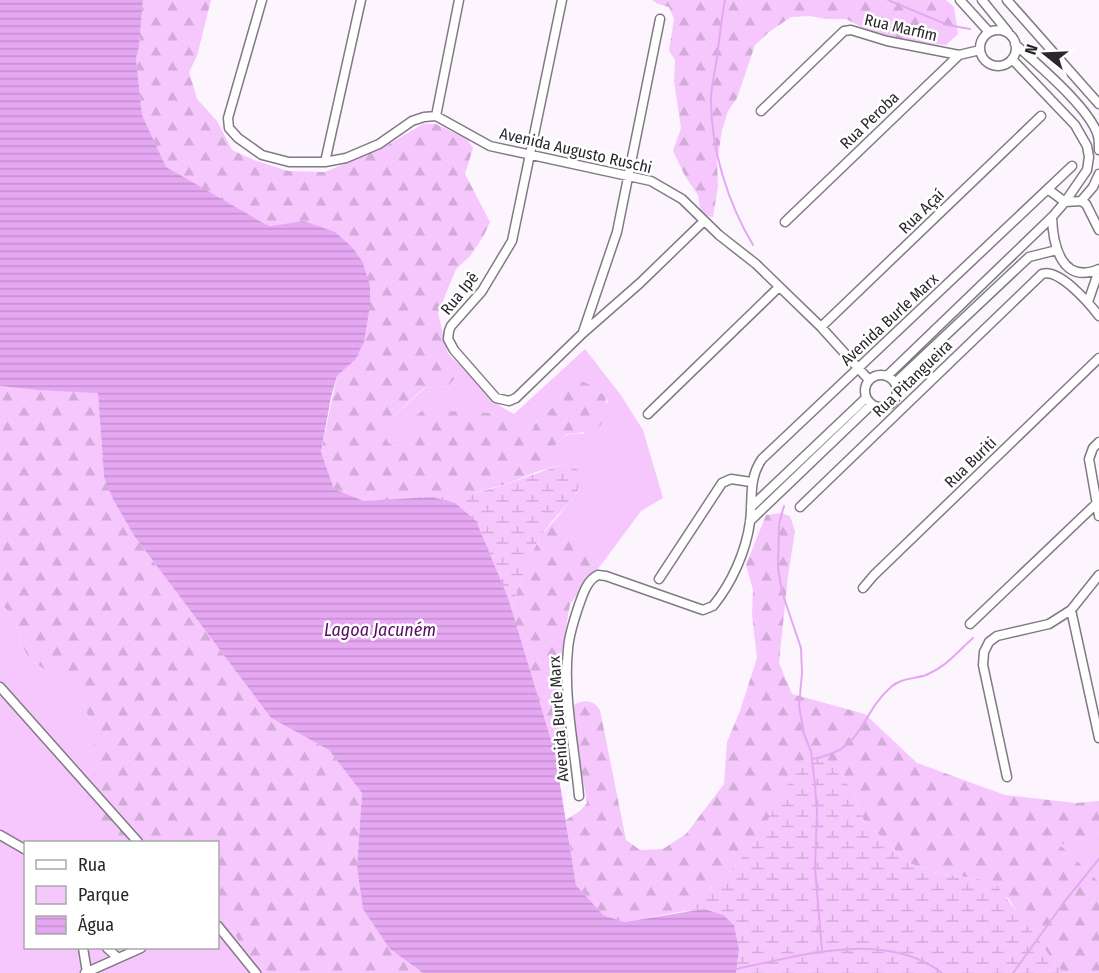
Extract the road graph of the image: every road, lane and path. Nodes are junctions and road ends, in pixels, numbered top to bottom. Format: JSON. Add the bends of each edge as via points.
{"nodes":[{"id":1,"x":262,"y":0,"type":"edge"},
{"id":2,"x":361,"y":0,"type":"edge"},
{"id":3,"x":459,"y":0,"type":"edge"},
{"id":4,"x":562,"y":0,"type":"edge"},
{"id":5,"x":960,"y":0,"type":"edge"},
{"id":6,"x":982,"y":0,"type":"edge"},
{"id":7,"x":1007,"y":0,"type":"edge"},
{"id":8,"x":660,"y":19,"type":"dead end"},
{"id":9,"x":989,"y":32,"type":"junction"},
{"id":10,"x":1010,"y":34,"type":"junction"},
{"id":11,"x":1016,"y":44,"type":"junction"},
{"id":12,"x":980,"y":50,"type":"junction"},
{"id":13,"x":959,"y":55,"type":"junction"},
{"id":14,"x":1012,"y":59,"type":"junction"},
{"id":15,"x":1099,"y":104,"type":"edge"},
{"id":16,"x":761,"y":111,"type":"dead end"},
{"id":17,"x":436,"y":116,"type":"junction"},
{"id":18,"x":1041,"y":116,"type":"dead end"},
{"id":19,"x":1099,"y":150,"type":"edge"},
{"id":20,"x":531,"y":154,"type":"junction"},
{"id":21,"x":325,"y":162,"type":"junction"},
{"id":22,"x":1072,"y":166,"type":"dead end"},
{"id":23,"x":1099,"y":174,"type":"edge"},
{"id":24,"x":629,"y":177,"type":"junction"},
{"id":25,"x":1048,"y":190,"type":"junction"},
{"id":26,"x":1081,"y":201,"type":"junction"},
{"id":27,"x":1065,"y":202,"type":"junction"},
{"id":28,"x":1052,"y":217,"type":"junction"},
{"id":29,"x":704,"y":221,"type":"junction"},
{"id":30,"x":784,"y":222,"type":"dead end"},
{"id":31,"x":1098,"y":226,"type":"edge"},
{"id":32,"x":1057,"y":250,"type":"junction"},
{"id":33,"x":1099,"y":270,"type":"edge"},
{"id":34,"x":1082,"y":273,"type":"junction"},
{"id":35,"x":1092,"y":285,"type":"junction"},
{"id":36,"x":779,"y":287,"type":"junction"},
{"id":37,"x":1088,"y":302,"type":"junction"},
{"id":38,"x":1099,"y":316,"type":"edge"},
{"id":39,"x":821,"y":327,"type":"junction"},
{"id":40,"x":583,"y":333,"type":"junction"},
{"id":41,"x":1099,"y":358,"type":"edge"},
{"id":42,"x":859,"y":367,"type":"junction"},
{"id":43,"x":887,"y":376,"type":"junction"},
{"id":44,"x":869,"y":380,"type":"junction"},
{"id":45,"x":896,"y":383,"type":"junction"},
{"id":46,"x":869,"y":401,"type":"junction"},
{"id":47,"x":891,"y":404,"type":"junction"},
{"id":48,"x":899,"y":412,"type":"junction"},
{"id":49,"x":648,"y":414,"type":"dead end"},
{"id":50,"x":1099,"y":442,"type":"edge"},
{"id":51,"x":752,"y":482,"type":"junction"},
{"id":52,"x":1097,"y":503,"type":"junction"},
{"id":53,"x":751,"y":507,"type":"junction"},
{"id":54,"x":800,"y":507,"type":"dead end"},
{"id":55,"x":1099,"y":516,"type":"edge"},
{"id":56,"x":750,"y":521,"type":"junction"},
{"id":57,"x":1099,"y":575,"type":"edge"},
{"id":58,"x":659,"y":579,"type":"dead end"},
{"id":59,"x":863,"y":588,"type":"dead end"},
{"id":60,"x":1071,"y":610,"type":"junction"},
{"id":61,"x":970,"y":624,"type":"dead end"},
{"id":62,"x":0,"y":687,"type":"edge"},
{"id":63,"x":1099,"y":738,"type":"edge"},
{"id":64,"x":1007,"y":777,"type":"dead end"},
{"id":65,"x":579,"y":796,"type":"dead end"},
{"id":66,"x":0,"y":835,"type":"edge"},
{"id":67,"x":136,"y":841,"type":"edge"},
{"id":68,"x":24,"y":849,"type":"edge"},
{"id":69,"x":219,"y":927,"type":"edge"},
{"id":70,"x":83,"y":949,"type":"edge"},
{"id":71,"x":107,"y":949,"type":"edge"},
{"id":72,"x":139,"y":949,"type":"edge"},
{"id":73,"x":118,"y":958,"type":"junction"},
{"id":74,"x":86,"y":972,"type":"edge"},
{"id":75,"x":256,"y":973,"type":"edge"}],
"edges":[{"from":1,"to":21,"type":"street","via":[[228,117],[229,128],[262,155],[289,162]]},
{"from":2,"to":21,"type":"street"},
{"from":3,"to":17,"type":"street"},
{"from":4,"to":20,"type":"street"},
{"from":5,"to":9,"type":"street"},
{"from":6,"to":10,"type":"street"},
{"from":7,"to":15,"type":"street"},
{"from":8,"to":24,"type":"street"},
{"from":9,"to":10,"type":"street","via":[[996,29]]},
{"from":9,"to":12,"type":"street","via":[[981,39]]},
{"from":10,"to":11,"type":"street"},
{"from":11,"to":14,"type":"street"},
{"from":11,"to":19,"type":"street","via":[[1072,97],[1095,128]]},
{"from":12,"to":13,"type":"street"},
{"from":12,"to":14,"type":"street","via":[[990,64],[1002,65]]},
{"from":13,"to":16,"type":"street","name":"Rua Marfim","via":[[844,31]]},
{"from":13,"to":30,"type":"street","name":"Rua Peroba"},
{"from":14,"to":27,"type":"street","via":[[1075,125],[1087,146],[1087,170]]},
{"from":17,"to":20,"type":"street","name":"Avenida Augusto Ruschi","via":[[490,146]]},
{"from":17,"to":21,"type":"street","via":[[412,121],[379,144]]},
{"from":18,"to":39,"type":"street","name":"Rua Açaí"},
{"from":20,"to":24,"type":"street","name":"Avenida Augusto Ruschi"},
{"from":20,"to":40,"type":"street","name":"Rua Ipê","via":[[512,241],[482,291],[451,326],[448,339],[496,398],[509,401]]},
{"from":22,"to":25,"type":"street","name":"Avenida Burle Marx"},
{"from":23,"to":26,"type":"street"},
{"from":24,"to":29,"type":"street","name":"Avenida Augusto Ruschi","via":[[662,186]]},
{"from":24,"to":40,"type":"street","via":[[617,232]]},
{"from":25,"to":27,"type":"street"},
{"from":25,"to":42,"type":"street","name":"Avenida Burle Marx"},
{"from":26,"to":27,"type":"street"},
{"from":26,"to":31,"type":"street"},
{"from":27,"to":28,"type":"street"},
{"from":28,"to":32,"type":"street"},
{"from":28,"to":43,"type":"street"},
{"from":29,"to":36,"type":"street","name":"Avenida Augusto Ruschi"},
{"from":29,"to":40,"type":"street"},
{"from":32,"to":34,"type":"street","via":[[1067,267]]},
{"from":32,"to":45,"type":"street","via":[[1029,257]]},
{"from":33,"to":34,"type":"street"},
{"from":33,"to":35,"type":"street"},
{"from":34,"to":35,"type":"street"},
{"from":35,"to":37,"type":"street"},
{"from":36,"to":39,"type":"street","name":"Avenida Augusto Ruschi"},
{"from":36,"to":49,"type":"street"},
{"from":37,"to":38,"type":"street"},
{"from":37,"to":48,"type":"street","name":"Rua Pitangueira","via":[[1059,277],[1042,274]]},
{"from":39,"to":42,"type":"street","name":"Avenida Augusto Ruschi"},
{"from":41,"to":59,"type":"street","name":"Rua Buriti"},
{"from":42,"to":44,"type":"street","name":"Avenida Augusto Ruschi"},
{"from":42,"to":51,"type":"street","name":"Avenida Burle Marx","via":[[762,459]]},
{"from":43,"to":44,"type":"street","via":[[877,375]]},
{"from":43,"to":45,"type":"street"},
{"from":44,"to":46,"type":"street","via":[[864,390]]},
{"from":45,"to":47,"type":"street","via":[[897,394]]},
{"from":46,"to":47,"type":"street","via":[[882,408]]},
{"from":46,"to":53,"type":"street"},
{"from":46,"to":56,"type":"street"},
{"from":47,"to":48,"type":"street"},
{"from":48,"to":54,"type":"street","name":"Rua Pitangueira"},
{"from":50,"to":52,"type":"street","via":[[1089,459]]},
{"from":51,"to":53,"type":"street","name":"Avenida Burle Marx"},
{"from":51,"to":58,"type":"street","via":[[731,478],[722,483]]},
{"from":52,"to":55,"type":"street"},
{"from":52,"to":61,"type":"street"},
{"from":53,"to":56,"type":"street","name":"Avenida Burle Marx"},
{"from":56,"to":65,"type":"street","name":"Avenida Burle Marx","via":[[734,575],[709,609],[598,575],[584,591],[567,650]]},
{"from":57,"to":60,"type":"street"},
{"from":60,"to":63,"type":"street"},
{"from":60,"to":64,"type":"street","via":[[1049,624],[997,636],[984,652],[983,664]]},
{"from":62,"to":67,"type":"street"},
{"from":66,"to":68,"type":"street"},
{"from":69,"to":75,"type":"street"},
{"from":70,"to":74,"type":"street"},
{"from":71,"to":73,"type":"street"},
{"from":72,"to":73,"type":"street"},
{"from":73,"to":74,"type":"street"}]}
